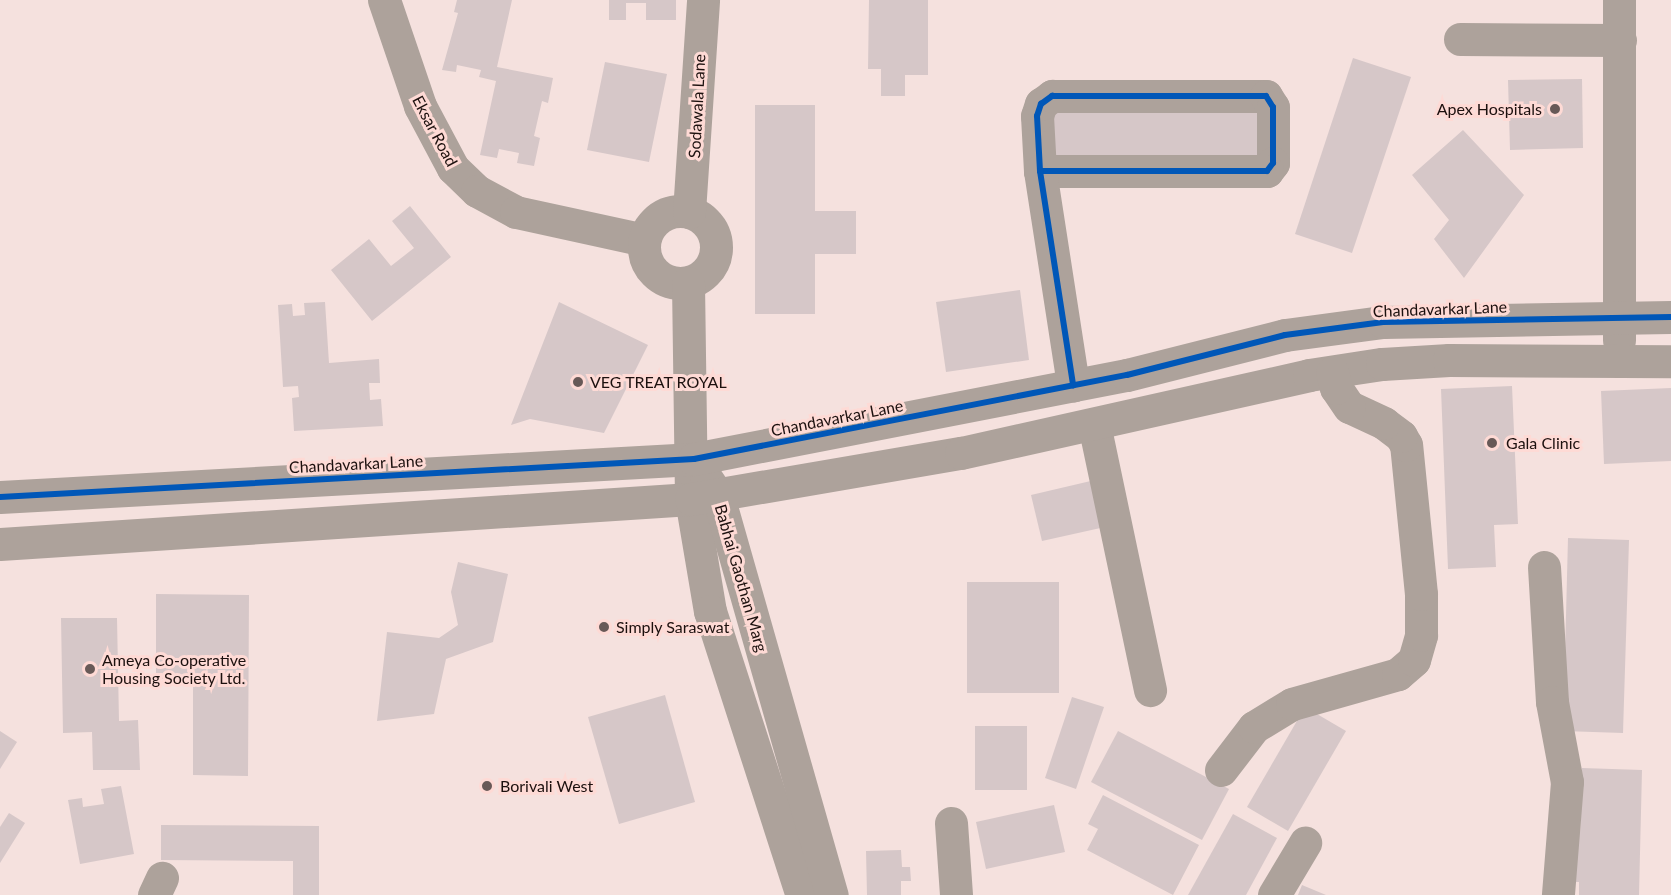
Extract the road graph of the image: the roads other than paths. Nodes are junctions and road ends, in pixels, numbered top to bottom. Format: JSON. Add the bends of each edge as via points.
{"nodes":[{"id":1,"x":384,"y":0,"type":"edge"},
{"id":2,"x":703,"y":0,"type":"edge"},
{"id":3,"x":1619,"y":0,"type":"edge"},
{"id":4,"x":1460,"y":39,"type":"dead end"},
{"id":5,"x":1620,"y":40,"type":"junction"},
{"id":6,"x":1040,"y":171,"type":"junction"},
{"id":7,"x":689,"y":212,"type":"junction"},
{"id":8,"x":644,"y":240,"type":"junction"},
{"id":9,"x":688,"y":283,"type":"junction"},
{"id":10,"x":1619,"y":317,"type":"junction"},
{"id":11,"x":1671,"y":317,"type":"edge"},
{"id":12,"x":1671,"y":362,"type":"edge"},
{"id":13,"x":1618,"y":364,"type":"junction"},
{"id":14,"x":1332,"y":372,"type":"junction"},
{"id":15,"x":1073,"y":385,"type":"junction"},
{"id":16,"x":1094,"y":424,"type":"junction"},
{"id":17,"x":694,"y":459,"type":"junction"},
{"id":18,"x":0,"y":496,"type":"edge"},
{"id":19,"x":705,"y":498,"type":"junction"},
{"id":20,"x":0,"y":544,"type":"edge"},
{"id":21,"x":1544,"y":567,"type":"dead end"},
{"id":22,"x":1150,"y":690,"type":"dead end"},
{"id":23,"x":1221,"y":770,"type":"dead end"},
{"id":24,"x":951,"y":823,"type":"dead end"},
{"id":25,"x":1305,"y":843,"type":"dead end"},
{"id":26,"x":802,"y":895,"type":"edge"},
{"id":27,"x":832,"y":895,"type":"edge"},
{"id":28,"x":956,"y":895,"type":"edge"},
{"id":29,"x":1274,"y":895,"type":"edge"},
{"id":30,"x":1558,"y":895,"type":"edge"}],
"edges":[{"from":1,"to":8,"type":"street","name":"Eksar Road","via":[[420,106],[453,168],[477,192],[516,212]]},
{"from":2,"to":7,"type":"street","name":"Sodawala Lane"},
{"from":3,"to":5,"type":"street"},
{"from":4,"to":5,"type":"street"},
{"from":5,"to":10,"type":"street"},
{"from":6,"to":6,"type":"street","via":[[1267,171],[1273,163],[1273,107],[1266,96],[1052,96],[1041,104],[1037,116]]},
{"from":6,"to":15,"type":"street"},
{"from":7,"to":8,"type":"street","via":[[666,214],[656,220]]},
{"from":7,"to":9,"type":"street","via":[[710,225],[717,248],[708,271]]},
{"from":8,"to":9,"type":"street","via":[[647,264],[654,273],[676,284]]},
{"from":9,"to":17,"type":"street"},
{"from":10,"to":11,"type":"street","name":"Chandavarkar Lane"},
{"from":10,"to":13,"type":"street"},
{"from":10,"to":15,"type":"street","name":"Chandavarkar Lane","via":[[1383,322],[1285,334]]},
{"from":12,"to":13,"type":"street"},
{"from":13,"to":14,"type":"street","via":[[1449,360]]},
{"from":14,"to":16,"type":"street"},
{"from":14,"to":23,"type":"street","via":[[1336,388],[1349,406],[1384,423],[1401,436],[1406,446],[1421,594],[1417,651],[1414,660],[1398,674],[1292,704],[1254,727]]},
{"from":15,"to":17,"type":"street","name":"Chandavarkar Lane"},
{"from":16,"to":19,"type":"street","via":[[821,480]]},
{"from":16,"to":22,"type":"street"},
{"from":17,"to":18,"type":"street","name":"Chandavarkar Lane"},
{"from":17,"to":19,"type":"street","name":"Babhai Gaothan Marg"},
{"from":19,"to":20,"type":"street"},
{"from":19,"to":26,"type":"street","name":"Babhai Gaothan Marg","via":[[710,611]]},
{"from":19,"to":27,"type":"street","name":"Babhai Gaothan Marg"},
{"from":21,"to":30,"type":"street","via":[[1552,702],[1567,782]]},
{"from":24,"to":28,"type":"street"},
{"from":25,"to":29,"type":"street"}]}
